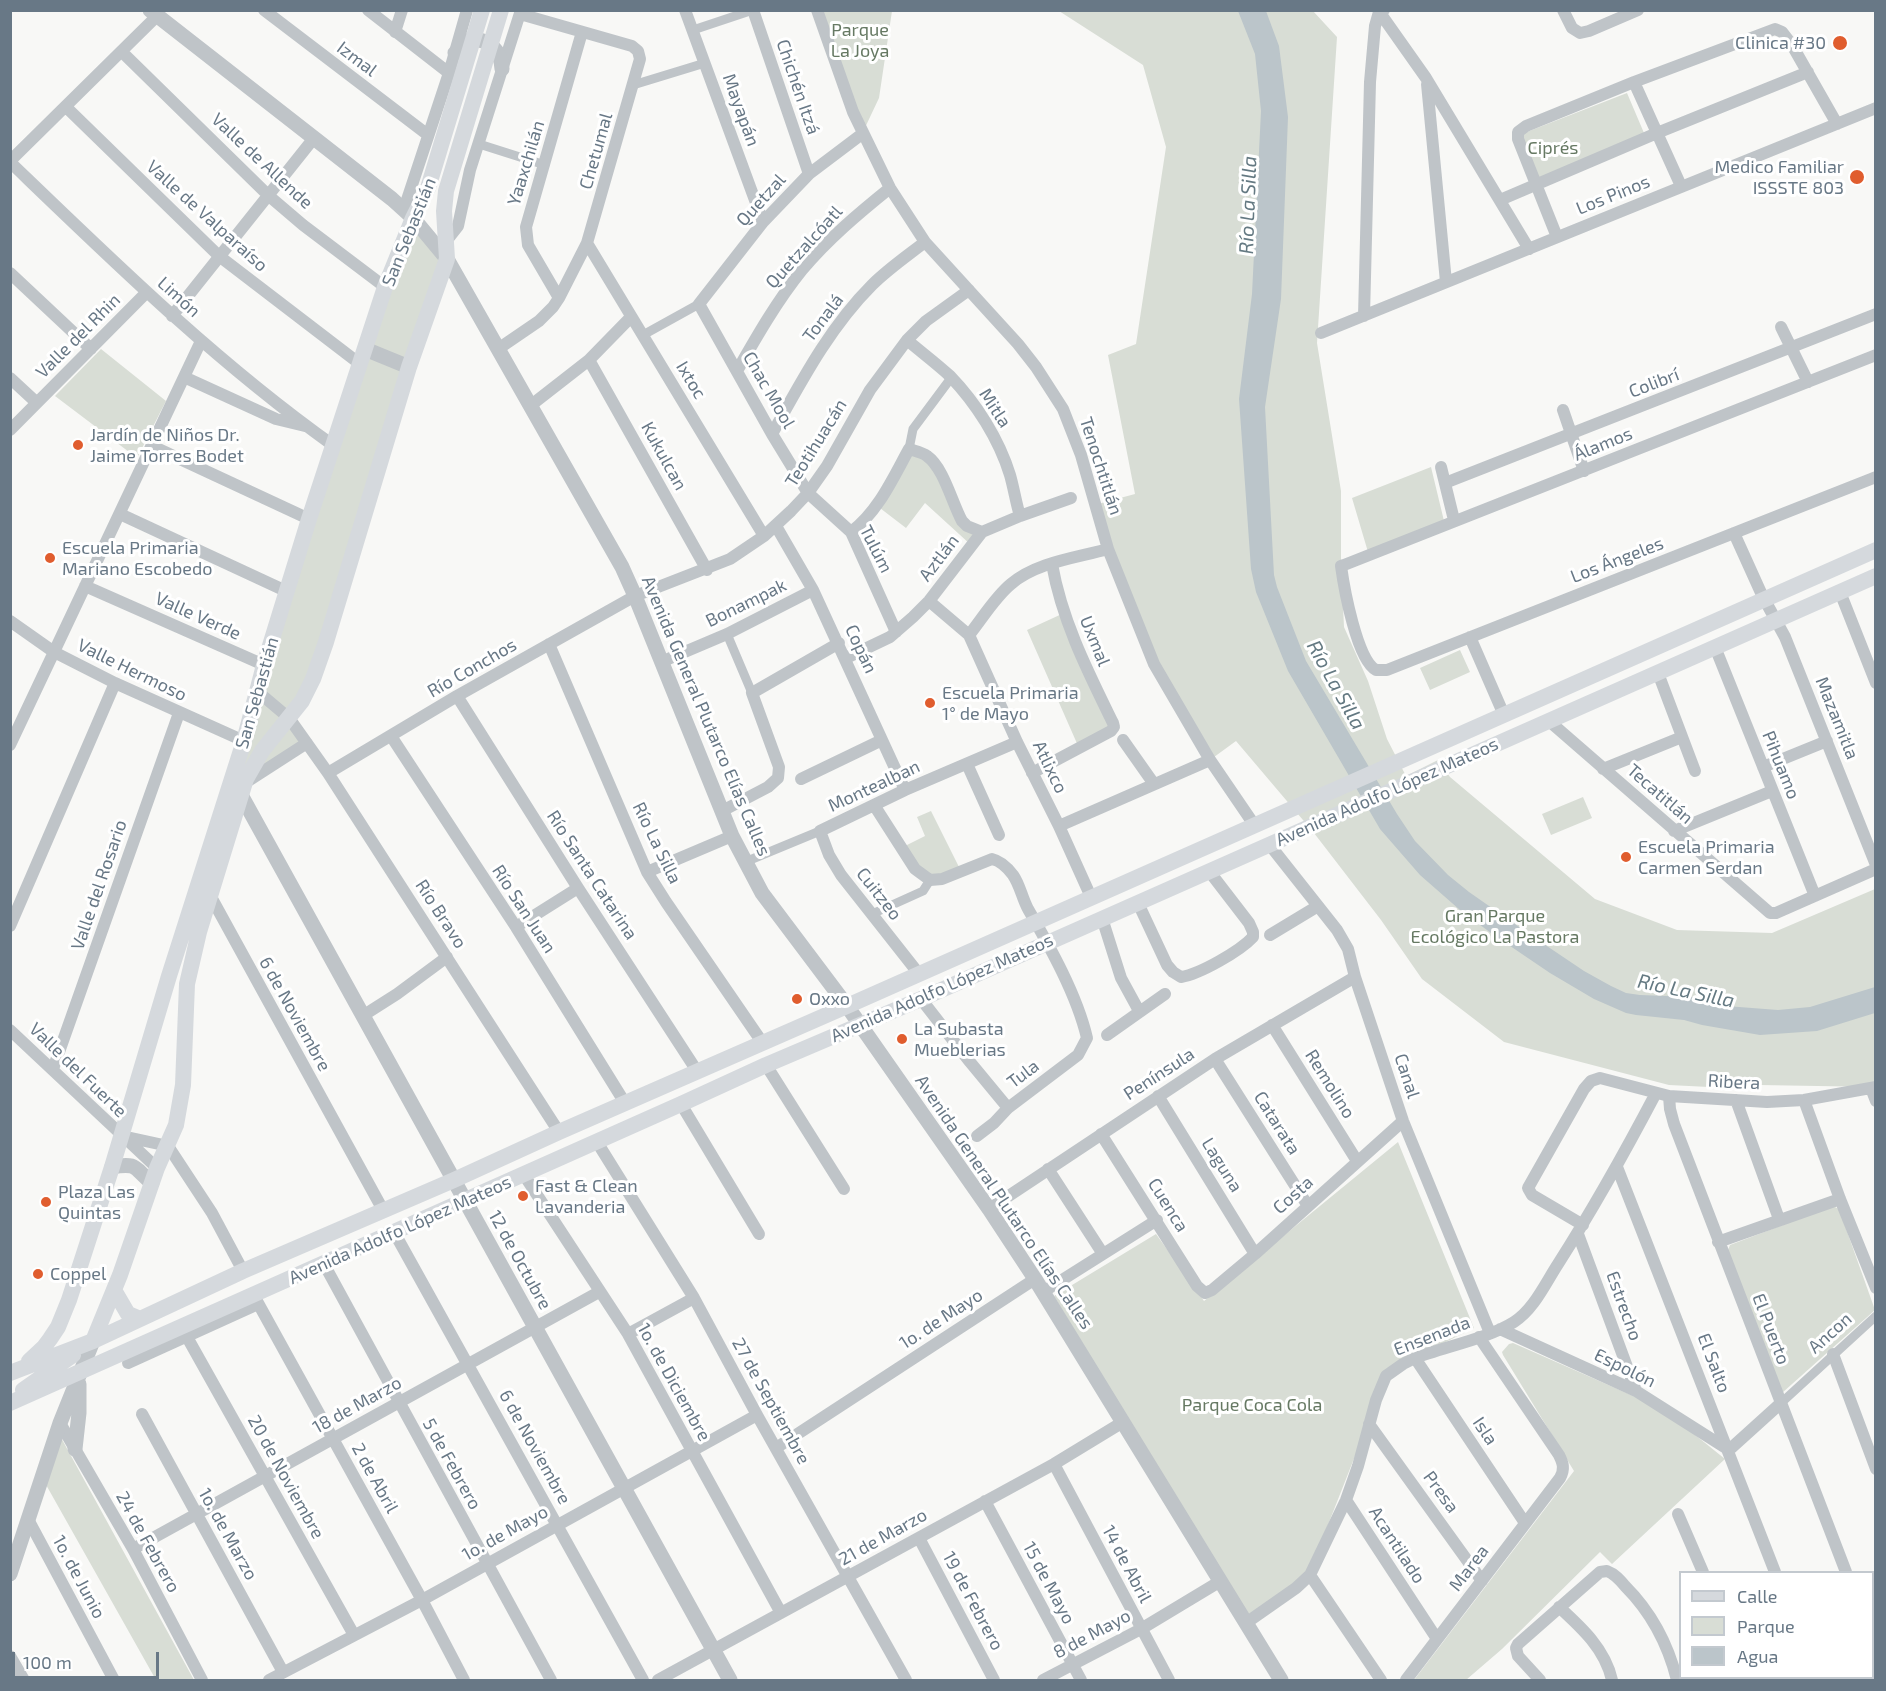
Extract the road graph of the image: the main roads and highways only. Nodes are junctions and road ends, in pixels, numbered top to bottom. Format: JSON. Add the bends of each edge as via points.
{"nodes":[{"id":1,"x":482,"y":10,"type":"edge"},
{"id":2,"x":501,"y":10,"type":"edge"},
{"id":3,"x":1875,"y":550,"type":"edge"},
{"id":4,"x":1875,"y":576,"type":"edge"},
{"id":5,"x":114,"y":1290,"type":"junction"},
{"id":6,"x":140,"y":1319,"type":"junction"},
{"id":7,"x":93,"y":1341,"type":"junction"},
{"id":8,"x":15,"y":1371,"type":"edge"},
{"id":9,"x":12,"y":1400,"type":"edge"}],
"edges":[{"from":1,"to":8,"type":"main road","name":"San Sebastián","via":[[428,188],[408,214],[309,519],[244,741],[69,1300],[44,1347]]},
{"from":2,"to":5,"type":"main road","name":"San Sebastián","via":[[446,191],[447,259],[409,367],[318,664],[308,691],[256,759],[199,932],[187,984],[176,1125]]},
{"from":3,"to":6,"type":"main road","name":"Avenida Adolfo López Mateos","via":[[243,1270]]},
{"from":4,"to":9,"type":"main road","name":"Avenida Adolfo López Mateos","via":[[766,1065],[324,1264],[255,1299],[80,1375]]},
{"from":5,"to":6,"type":"main road","via":[[128,1314]]},
{"from":5,"to":7,"type":"main road","name":"San Sebastián"},
{"from":6,"to":7,"type":"main road","name":"Avenida Adolfo López Mateos"},
{"from":7,"to":8,"type":"main road","name":"Avenida Adolfo López Mateos"},
{"from":7,"to":9,"type":"main road"},
{"from":8,"to":9,"type":"main road","via":[[17,1384]]}]}
